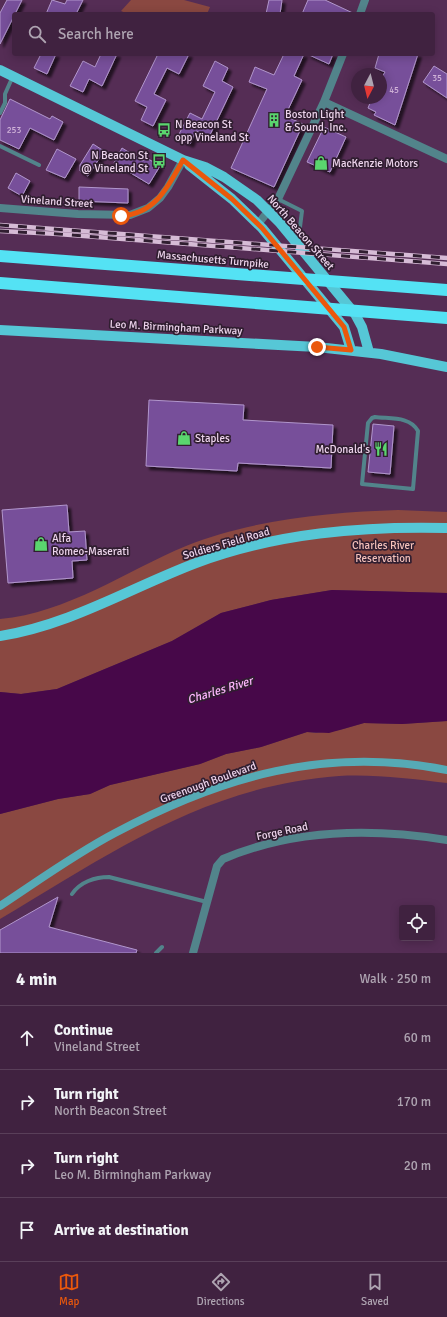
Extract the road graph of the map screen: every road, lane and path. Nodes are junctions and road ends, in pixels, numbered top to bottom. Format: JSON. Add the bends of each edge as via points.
{"nodes":[{"id":1,"x":365,"y":0,"type":"edge"},
{"id":2,"x":361,"y":12,"type":"edge"},
{"id":3,"x":342,"y":56,"type":"edge"},
{"id":4,"x":0,"y":70,"type":"edge"},
{"id":5,"x":13,"y":76,"type":"junction"},
{"id":6,"x":324,"y":102,"type":"junction"},
{"id":7,"x":0,"y":113,"type":"edge"},
{"id":8,"x":0,"y":146,"type":"edge"},
{"id":9,"x":447,"y":159,"type":"edge"},
{"id":10,"x":183,"y":160,"type":"junction"},
{"id":11,"x":39,"y":164,"type":"dead end"},
{"id":12,"x":278,"y":199,"type":"junction"},
{"id":13,"x":0,"y":208,"type":"edge"},
{"id":14,"x":269,"y":211,"type":"junction"},
{"id":15,"x":258,"y":224,"type":"junction"},
{"id":16,"x":298,"y":246,"type":"junction"},
{"id":17,"x":0,"y":256,"type":"edge"},
{"id":18,"x":0,"y":283,"type":"edge"},
{"id":19,"x":447,"y":290,"type":"edge"},
{"id":20,"x":447,"y":318,"type":"edge"},
{"id":21,"x":0,"y":330,"type":"edge"},
{"id":22,"x":351,"y":350,"type":"junction"},
{"id":23,"x":369,"y":352,"type":"junction"},
{"id":24,"x":447,"y":367,"type":"edge"},
{"id":25,"x":418,"y":431,"type":"joint"},
{"id":26,"x":447,"y":528,"type":"edge"},
{"id":27,"x":0,"y":636,"type":"edge"},
{"id":28,"x":447,"y":770,"type":"edge"},
{"id":29,"x":447,"y":840,"type":"edge"},
{"id":30,"x":72,"y":894,"type":"dead end"},
{"id":31,"x":207,"y":902,"type":"junction"},
{"id":32,"x":0,"y":906,"type":"edge"},
{"id":33,"x":162,"y":947,"type":"dead end"},
{"id":34,"x":156,"y":953,"type":"edge"},
{"id":35,"x":193,"y":953,"type":"edge"}],
"edges":[{"from":1,"to":2,"type":"street"},
{"from":3,"to":6,"type":"street"},
{"from":4,"to":5,"type":"main road","name":"North Beacon Street"},
{"from":5,"to":7,"type":"lane","via":[[4,94],[5,103]]},
{"from":5,"to":10,"type":"main road","name":"North Beacon Street"},
{"from":6,"to":9,"type":"street"},
{"from":6,"to":12,"type":"street"},
{"from":8,"to":11,"type":"lane"},
{"from":10,"to":13,"type":"street","name":"Vineland Street","via":[[160,198],[144,210],[130,215]]},
{"from":10,"to":14,"type":"main road","name":"North Beacon Street","via":[[214,171],[248,193]]},
{"from":10,"to":15,"type":"main road","name":"North Beacon Street","via":[[232,199]]},
{"from":12,"to":14,"type":"street"},
{"from":12,"to":16,"type":"lane","via":[[302,211]]},
{"from":14,"to":15,"type":"street"},
{"from":14,"to":16,"type":"main road","name":"North Beacon Street"},
{"from":15,"to":22,"type":"main road","name":"North Beacon Street","via":[[344,327]]},
{"from":16,"to":23,"type":"main road","name":"North Beacon Street","via":[[356,316]]},
{"from":17,"to":19,"type":"highway","name":"Massachusetts Turnpike"},
{"from":18,"to":20,"type":"highway"},
{"from":21,"to":22,"type":"main road","name":"Leo M. Birmingham Parkway","via":[[265,343]]},
{"from":22,"to":23,"type":"main road"},
{"from":23,"to":24,"type":"main road"},
{"from":25,"to":25,"type":"lane","via":[[408,421],[372,418],[368,423],[362,484],[413,489]]},
{"from":26,"to":27,"type":"main road","name":"Soldiers Field Road","via":[[345,531],[298,536],[263,544],[198,562],[63,621]]},
{"from":28,"to":32,"type":"street","name":"Greenough Boulevard","via":[[408,763],[355,760],[282,769],[238,781],[168,808],[115,833]]},
{"from":29,"to":31,"type":"street","name":"Forge Road","via":[[405,834],[361,833],[301,838],[255,848],[219,862]]},
{"from":30,"to":31,"type":"lane","via":[[88,881],[109,877]]},
{"from":31,"to":35,"type":"street","name":"Forge Road"},
{"from":33,"to":34,"type":"lane"}]}
